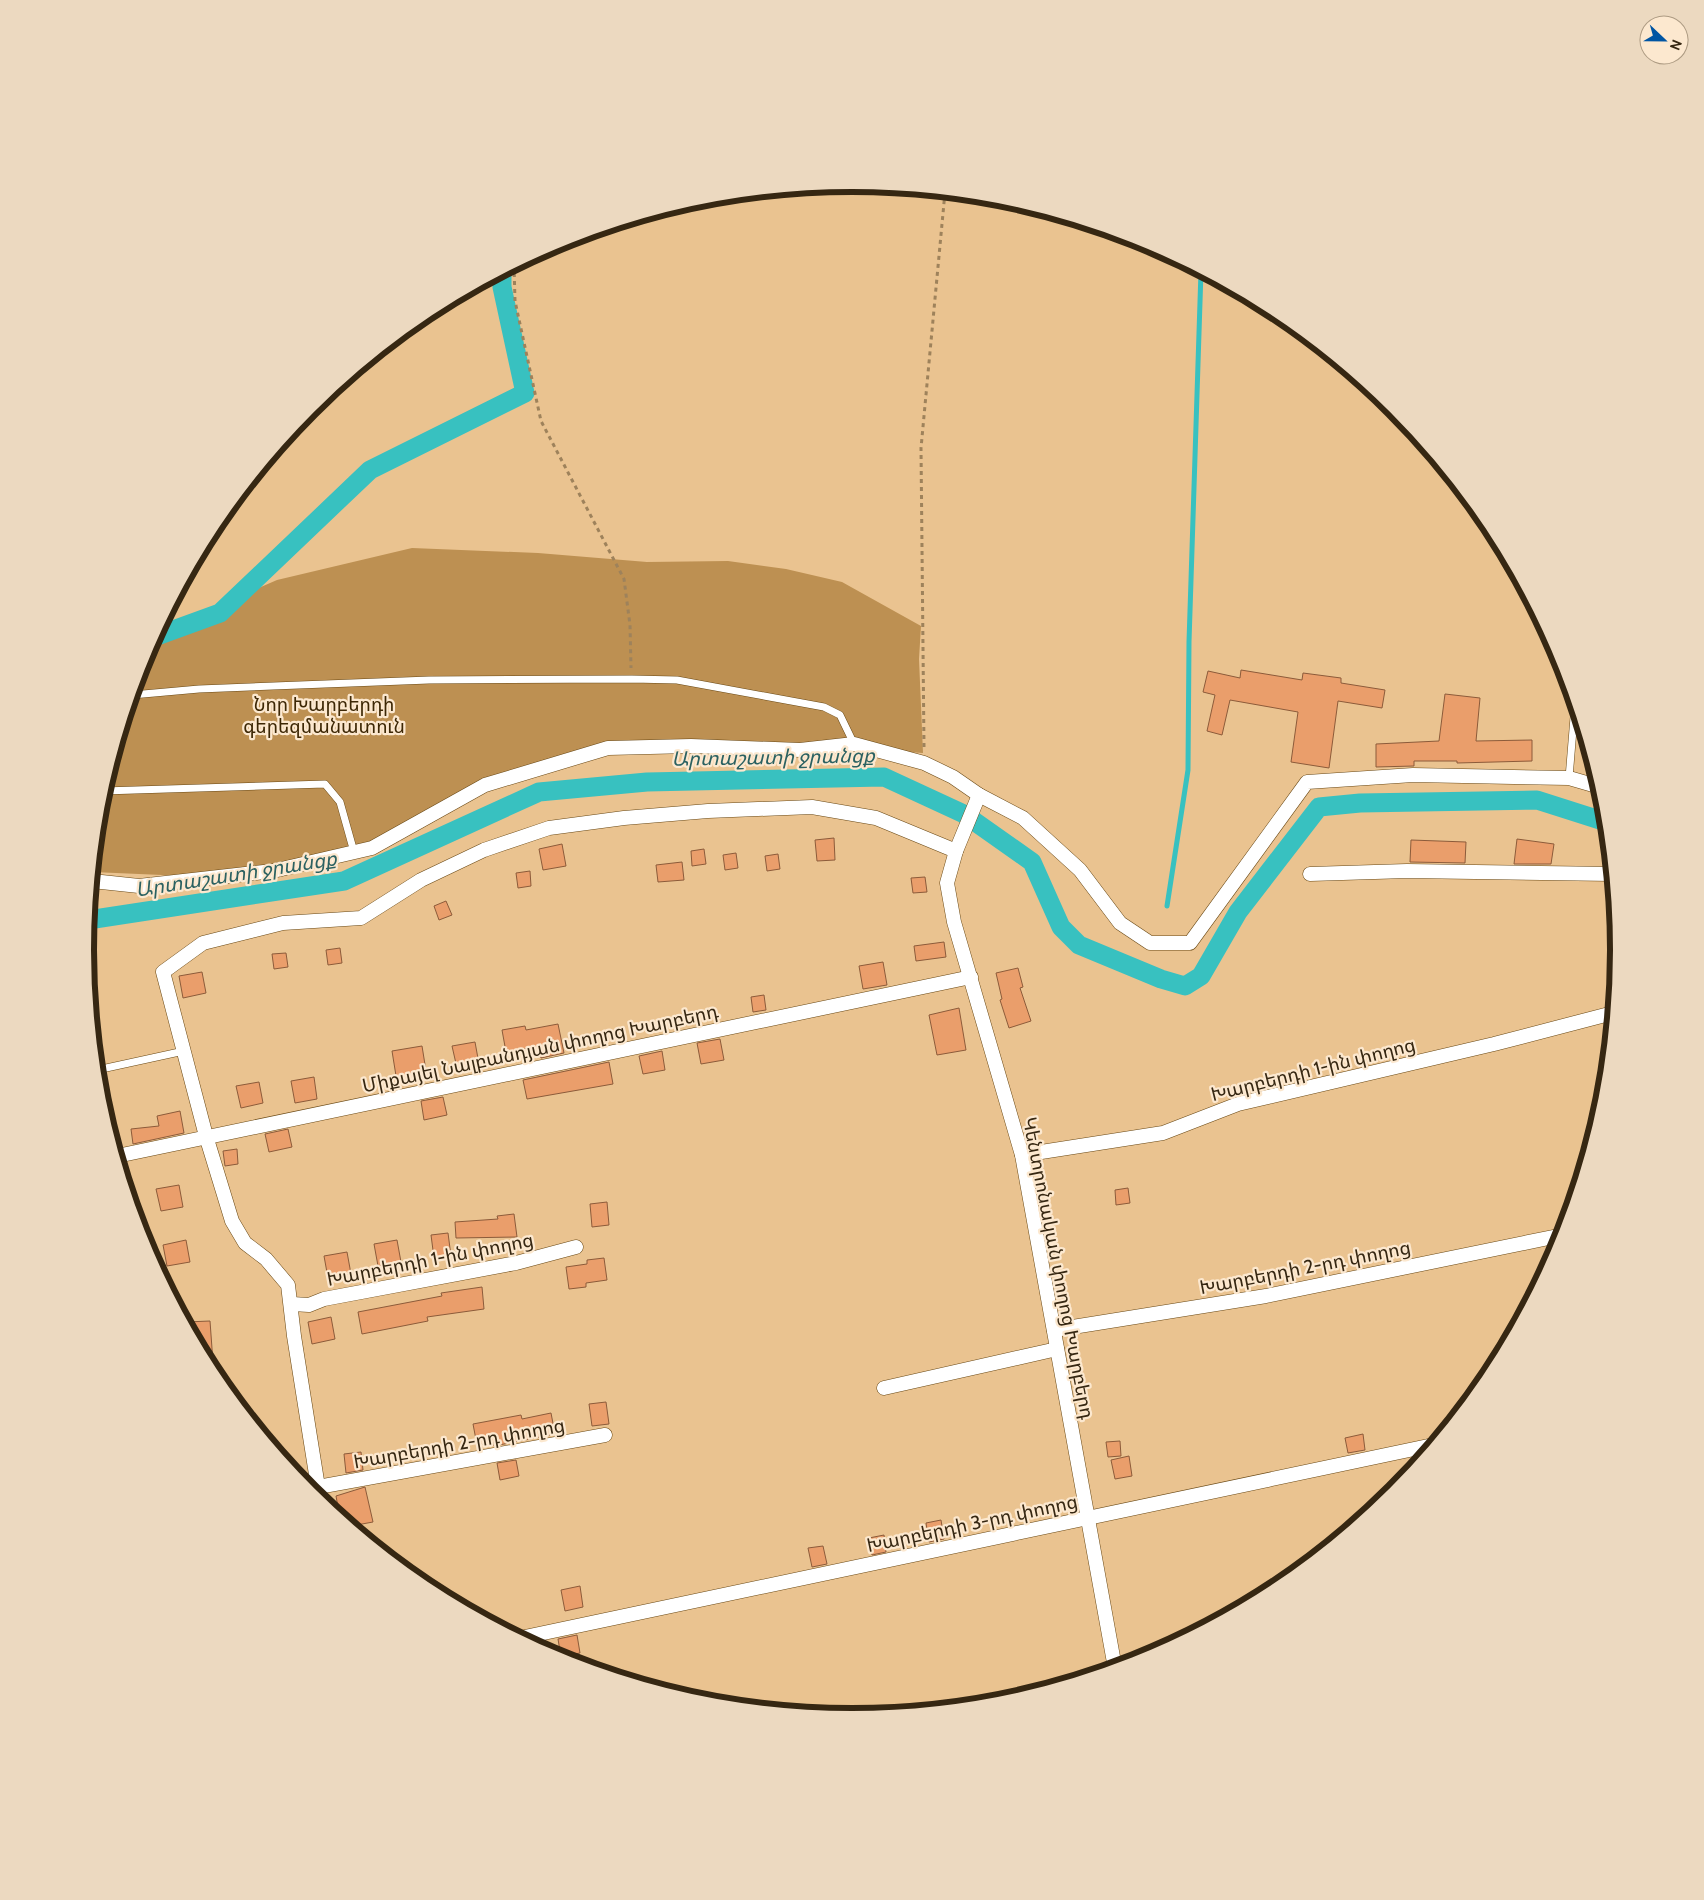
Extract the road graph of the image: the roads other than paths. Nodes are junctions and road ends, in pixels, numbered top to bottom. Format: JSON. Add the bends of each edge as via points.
{"nodes":[{"id":1,"x":138,"y":694,"type":"edge"},
{"id":2,"x":1574,"y":719,"type":"edge"},
{"id":3,"x":854,"y":744,"type":"junction"},
{"id":4,"x":1569,"y":778,"type":"junction"},
{"id":5,"x":1592,"y":785,"type":"edge"},
{"id":6,"x":111,"y":791,"type":"edge"},
{"id":7,"x":979,"y":795,"type":"junction"},
{"id":8,"x":956,"y":851,"type":"junction"},
{"id":9,"x":354,"y":852,"type":"junction"},
{"id":10,"x":1310,"y":874,"type":"dead end"},
{"id":11,"x":1606,"y":874,"type":"edge"},
{"id":12,"x":97,"y":881,"type":"edge"},
{"id":13,"x":971,"y":977,"type":"junction"},
{"id":14,"x":1608,"y":1014,"type":"edge"},
{"id":15,"x":184,"y":1051,"type":"junction"},
{"id":16,"x":103,"y":1069,"type":"edge"},
{"id":17,"x":206,"y":1136,"type":"junction"},
{"id":18,"x":123,"y":1155,"type":"edge"},
{"id":19,"x":1022,"y":1155,"type":"junction"},
{"id":20,"x":1554,"y":1237,"type":"edge"},
{"id":21,"x":576,"y":1247,"type":"dead end"},
{"id":22,"x":292,"y":1304,"type":"junction"},
{"id":23,"x":1054,"y":1330,"type":"junction"},
{"id":24,"x":1057,"y":1349,"type":"junction"},
{"id":25,"x":884,"y":1388,"type":"dead end"},
{"id":26,"x":605,"y":1436,"type":"dead end"},
{"id":27,"x":1425,"y":1447,"type":"edge"},
{"id":28,"x":1088,"y":1518,"type":"junction"},
{"id":29,"x":530,"y":1636,"type":"edge"},
{"id":30,"x":1114,"y":1661,"type":"edge"}],
"edges":[{"from":1,"to":3,"type":"lane","via":[[430,680],[677,680],[824,707],[840,715]]},
{"from":2,"to":4,"type":"lane"},
{"from":3,"to":7,"type":"street","via":[[924,763],[954,777]]},
{"from":3,"to":9,"type":"street","via":[[800,750],[691,746],[608,748],[485,785],[372,848]]},
{"from":4,"to":5,"type":"street"},
{"from":4,"to":7,"type":"street","via":[[1413,775],[1307,782],[1190,943],[1150,944],[1120,923],[1080,870],[1023,818]]},
{"from":6,"to":9,"type":"lane","via":[[325,784],[340,802]]},
{"from":7,"to":8,"type":"street","name":"Կենտրոնական փողոց Խարբերդ"},
{"from":8,"to":13,"type":"street","name":"Կենտրոնական փողոց Խարբերդ","via":[[947,883],[954,922]]},
{"from":8,"to":15,"type":"street","via":[[876,818],[812,807],[671,814],[549,828],[484,850],[421,880],[361,918],[283,923],[203,944],[163,972]]},
{"from":9,"to":12,"type":"street","via":[[273,871],[139,886]]},
{"from":10,"to":11,"type":"street","via":[[1407,871]]},
{"from":13,"to":17,"type":"street","name":"Միքայել Նալբանդյան փողոց Խարբերդ"},
{"from":13,"to":19,"type":"street","name":"Կենտրոնական փողոց Խարբերդ"},
{"from":14,"to":19,"type":"street","name":"Խարբերդի 1-ին փողոց","via":[[1238,1104],[1163,1133]]},
{"from":15,"to":16,"type":"lane"},
{"from":15,"to":17,"type":"street"},
{"from":17,"to":18,"type":"street","name":"Միքայել Նալբանդյան փողոց Խարբերդ"},
{"from":17,"to":22,"type":"street","via":[[232,1221],[245,1243],[266,1258],[288,1285]]},
{"from":19,"to":23,"type":"street","name":"Կենտրոնական փողոց Խարբերդ"},
{"from":20,"to":23,"type":"street","name":"Խարբերդի 2-րդ փողոց","via":[[1266,1296]]},
{"from":21,"to":22,"type":"street","name":"Խարբերդի 1-ին փողոց","via":[[516,1263],[324,1299],[309,1305]]},
{"from":22,"to":26,"type":"street","name":"Խարբերդի 2-րդ փողոց","via":[[294,1336],[318,1487]]},
{"from":23,"to":24,"type":"street","name":"Կենտրոնական փողոց Խարբերդ"},
{"from":24,"to":25,"type":"street"},
{"from":24,"to":28,"type":"street","name":"Կենտրոնական փողոց Խարբերդ"},
{"from":27,"to":28,"type":"street","name":"Խարբերդի 3-րդ փողոց"},
{"from":28,"to":29,"type":"street","name":"Խարբերդի 3-րդ փողոց"},
{"from":28,"to":30,"type":"street","name":"Կենտրոնական փողոց Խարբերդ"}]}
